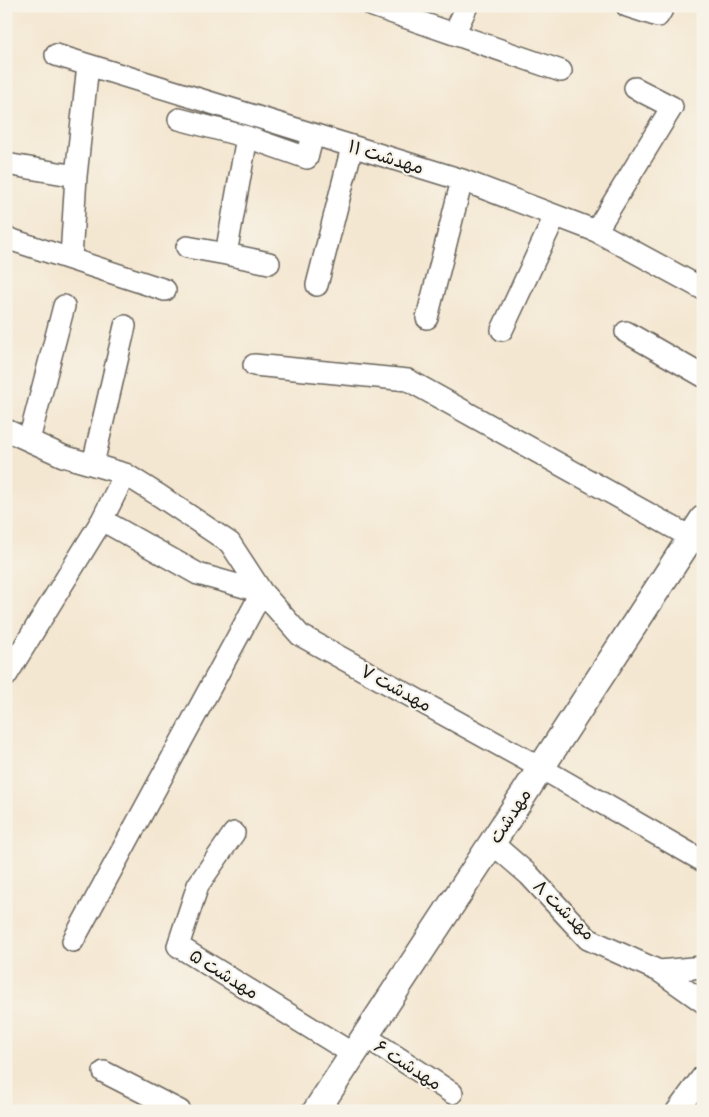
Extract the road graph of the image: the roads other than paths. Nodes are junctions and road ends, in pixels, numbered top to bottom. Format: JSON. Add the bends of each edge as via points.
{"nodes":[{"id":1,"x":372,"y":6,"type":"edge"},
{"id":2,"x":467,"y":6,"type":"edge"},
{"id":3,"x":627,"y":6,"type":"edge"},
{"id":4,"x":664,"y":6,"type":"edge"},
{"id":5,"x":454,"y":34,"type":"junction"},
{"id":6,"x":56,"y":55,"type":"dead end"},
{"id":7,"x":88,"y":65,"type":"junction"},
{"id":8,"x":560,"y":70,"type":"dead end"},
{"id":9,"x":635,"y":88,"type":"dead end"},
{"id":10,"x":179,"y":118,"type":"dead end"},
{"id":11,"x":314,"y":135,"type":"junction"},
{"id":12,"x":247,"y":137,"type":"junction"},
{"id":13,"x":352,"y":147,"type":"junction"},
{"id":14,"x":6,"y":164,"type":"edge"},
{"id":15,"x":76,"y":176,"type":"junction"},
{"id":16,"x":462,"y":180,"type":"junction"},
{"id":17,"x":554,"y":216,"type":"junction"},
{"id":18,"x":596,"y":231,"type":"junction"},
{"id":19,"x":6,"y":238,"type":"edge"},
{"id":20,"x":187,"y":246,"type":"dead end"},
{"id":21,"x":226,"y":254,"type":"junction"},
{"id":22,"x":71,"y":258,"type":"junction"},
{"id":23,"x":268,"y":263,"type":"dead end"},
{"id":24,"x":317,"y":285,"type":"dead end"},
{"id":25,"x":703,"y":289,"type":"edge"},
{"id":26,"x":165,"y":290,"type":"dead end"},
{"id":27,"x":64,"y":306,"type":"dead end"},
{"id":28,"x":428,"y":318,"type":"dead end"},
{"id":29,"x":125,"y":326,"type":"dead end"},
{"id":30,"x":502,"y":330,"type":"dead end"},
{"id":31,"x":626,"y":332,"type":"dead end"},
{"id":32,"x":254,"y":365,"type":"dead end"},
{"id":33,"x":703,"y":376,"type":"edge"},
{"id":34,"x":6,"y":430,"type":"edge"},
{"id":35,"x":29,"y":440,"type":"junction"},
{"id":36,"x":93,"y":464,"type":"junction"},
{"id":37,"x":125,"y":474,"type":"junction"},
{"id":38,"x":102,"y":520,"type":"junction"},
{"id":39,"x":699,"y":533,"type":"edge"},
{"id":40,"x":262,"y":592,"type":"junction"},
{"id":41,"x":6,"y":676,"type":"edge"},
{"id":42,"x":541,"y":768,"type":"junction"},
{"id":43,"x":234,"y":833,"type":"dead end"},
{"id":44,"x":492,"y":843,"type":"junction"},
{"id":45,"x":703,"y":861,"type":"edge"},
{"id":46,"x":73,"y":941,"type":"dead end"},
{"id":47,"x":703,"y":967,"type":"edge"},
{"id":48,"x":659,"y":971,"type":"junction"},
{"id":49,"x":703,"y":1002,"type":"edge"},
{"id":50,"x":359,"y":1045,"type":"junction"},
{"id":51,"x":104,"y":1072,"type":"dead end"},
{"id":52,"x":703,"y":1076,"type":"edge"},
{"id":53,"x":452,"y":1093,"type":"dead end"},
{"id":54,"x":318,"y":1110,"type":"edge"},
{"id":55,"x":180,"y":1111,"type":"edge"},
{"id":56,"x":677,"y":1111,"type":"edge"}],
"edges":[{"from":1,"to":5,"type":"street"},
{"from":2,"to":5,"type":"street"},
{"from":3,"to":4,"type":"street","via":[[658,16]]},
{"from":5,"to":8,"type":"street"},
{"from":6,"to":7,"type":"street","name":"مهدشت ۱۱"},
{"from":7,"to":11,"type":"street","name":"مهدشت ۱۱"},
{"from":7,"to":15,"type":"street"},
{"from":9,"to":18,"type":"street","via":[[672,107]]},
{"from":10,"to":12,"type":"street"},
{"from":11,"to":12,"type":"street","via":[[307,158]]},
{"from":11,"to":13,"type":"street","name":"مهدشت ۱۱"},
{"from":12,"to":21,"type":"street"},
{"from":13,"to":16,"type":"street","name":"مهدشت ۱۱"},
{"from":13,"to":24,"type":"street"},
{"from":14,"to":15,"type":"street"},
{"from":15,"to":22,"type":"street"},
{"from":16,"to":17,"type":"street","name":"مهدشت ۱۱"},
{"from":16,"to":28,"type":"street"},
{"from":17,"to":18,"type":"street","name":"مهدشت ۱۱"},
{"from":17,"to":30,"type":"street"},
{"from":18,"to":25,"type":"street","name":"مهدشت ۱۱"},
{"from":19,"to":22,"type":"street"},
{"from":20,"to":21,"type":"street"},
{"from":21,"to":23,"type":"street"},
{"from":22,"to":26,"type":"street"},
{"from":27,"to":35,"type":"street"},
{"from":29,"to":36,"type":"street"},
{"from":31,"to":33,"type":"street"},
{"from":32,"to":39,"type":"street","via":[[408,380]]},
{"from":34,"to":35,"type":"street","name":"مهدشت ۷"},
{"from":35,"to":36,"type":"street","name":"مهدشت ۷","via":[[63,456]]},
{"from":36,"to":37,"type":"street","name":"مهدشت ۷"},
{"from":37,"to":38,"type":"street"},
{"from":37,"to":40,"type":"street","name":"مهدشت ۷","via":[[230,543]]},
{"from":38,"to":40,"type":"street","via":[[198,574]]},
{"from":38,"to":41,"type":"street"},
{"from":39,"to":42,"type":"street","name":"مهدشت"},
{"from":40,"to":42,"type":"street","name":"مهدشت ۷","via":[[300,635]]},
{"from":40,"to":46,"type":"street"},
{"from":42,"to":44,"type":"street","name":"مهدشت"},
{"from":42,"to":45,"type":"street","name":"مهدشت ۷"},
{"from":43,"to":50,"type":"street","name":"مهدشت ۵","via":[[198,885],[178,946]]},
{"from":44,"to":48,"type":"street","name":"مهدشت ۸","via":[[529,875],[588,938]]},
{"from":44,"to":50,"type":"street","name":"مهدشت"},
{"from":47,"to":48,"type":"street"},
{"from":48,"to":49,"type":"street","name":"مهدشت ۸"},
{"from":50,"to":53,"type":"street","name":"مهدشت ۶"},
{"from":50,"to":54,"type":"street","name":"مهدشت"},
{"from":51,"to":55,"type":"street"},
{"from":52,"to":56,"type":"street"}]}
